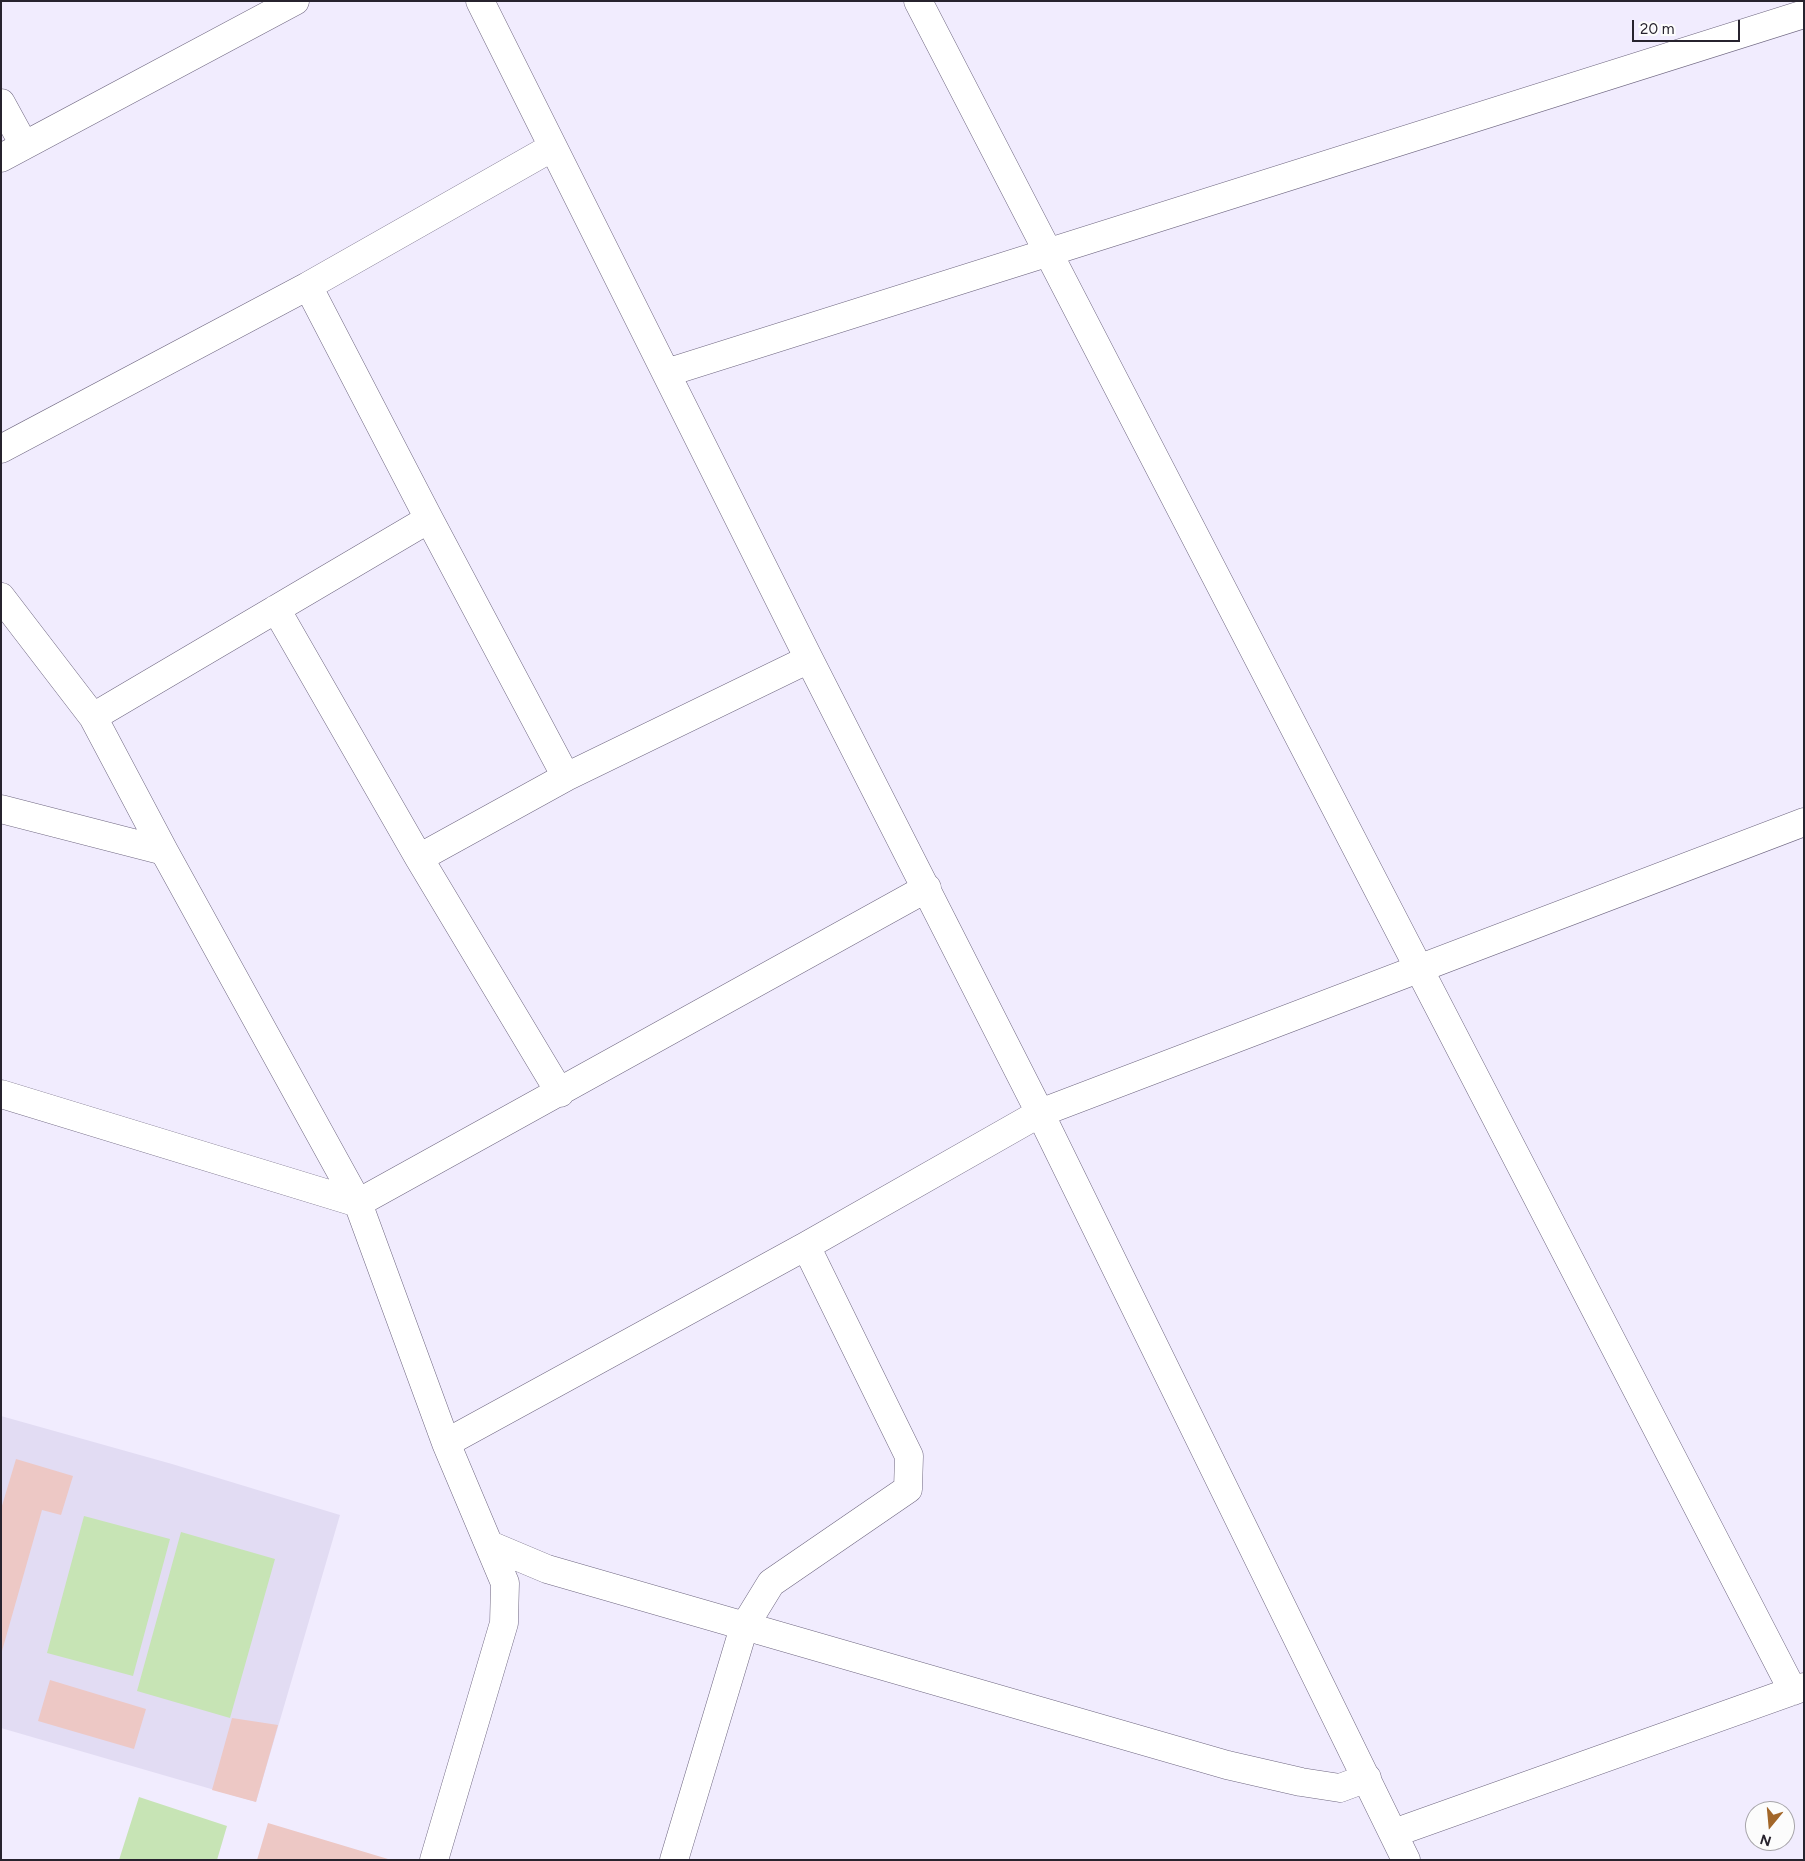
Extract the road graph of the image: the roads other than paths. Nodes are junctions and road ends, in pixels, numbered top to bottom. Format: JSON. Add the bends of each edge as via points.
{"nodes":[{"id":1,"x":295,"y":1,"type":"edge"},
{"id":2,"x":480,"y":1,"type":"edge"},
{"id":3,"x":918,"y":1,"type":"edge"},
{"id":4,"x":1804,"y":14,"type":"edge"},
{"id":5,"x":1,"y":103,"type":"edge"},
{"id":6,"x":553,"y":147,"type":"junction"},
{"id":7,"x":13,"y":151,"type":"edge"},
{"id":8,"x":1048,"y":253,"type":"junction"},
{"id":9,"x":308,"y":286,"type":"junction"},
{"id":10,"x":666,"y":373,"type":"junction"},
{"id":11,"x":1,"y":449,"type":"edge"},
{"id":12,"x":429,"y":519,"type":"junction"},
{"id":13,"x":1,"y":597,"type":"edge"},
{"id":14,"x":276,"y":609,"type":"junction"},
{"id":15,"x":809,"y":659,"type":"junction"},
{"id":16,"x":93,"y":718,"type":"junction"},
{"id":17,"x":566,"y":777,"type":"junction"},
{"id":18,"x":1,"y":809,"type":"edge"},
{"id":19,"x":1804,"y":822,"type":"edge"},
{"id":20,"x":164,"y":851,"type":"junction"},
{"id":21,"x":419,"y":858,"type":"junction"},
{"id":22,"x":927,"y":888,"type":"junction"},
{"id":23,"x":1419,"y":969,"type":"junction"},
{"id":24,"x":560,"y":1092,"type":"junction"},
{"id":25,"x":1,"y":1094,"type":"edge"},
{"id":26,"x":1040,"y":1113,"type":"junction"},
{"id":27,"x":358,"y":1203,"type":"junction"},
{"id":28,"x":806,"y":1246,"type":"junction"},
{"id":29,"x":446,"y":1444,"type":"junction"},
{"id":30,"x":490,"y":1545,"type":"junction"},
{"id":31,"x":744,"y":1627,"type":"junction"},
{"id":32,"x":1798,"y":1689,"type":"edge"},
{"id":33,"x":1367,"y":1778,"type":"junction"},
{"id":34,"x":1394,"y":1833,"type":"junction"},
{"id":35,"x":677,"y":1859,"type":"edge"},
{"id":36,"x":434,"y":1860,"type":"edge"},
{"id":37,"x":1406,"y":1860,"type":"edge"}],
"edges":[{"from":1,"to":7,"type":"street"},
{"from":2,"to":6,"type":"street"},
{"from":3,"to":8,"type":"street"},
{"from":4,"to":8,"type":"street"},
{"from":5,"to":7,"type":"street"},
{"from":6,"to":9,"type":"street"},
{"from":6,"to":10,"type":"street"},
{"from":8,"to":10,"type":"street"},
{"from":8,"to":23,"type":"street"},
{"from":9,"to":11,"type":"street"},
{"from":9,"to":12,"type":"street"},
{"from":10,"to":15,"type":"street"},
{"from":12,"to":14,"type":"street"},
{"from":12,"to":17,"type":"street"},
{"from":13,"to":16,"type":"street"},
{"from":14,"to":16,"type":"street"},
{"from":14,"to":21,"type":"street"},
{"from":15,"to":17,"type":"street"},
{"from":15,"to":22,"type":"street"},
{"from":16,"to":20,"type":"street"},
{"from":17,"to":21,"type":"street"},
{"from":18,"to":20,"type":"street"},
{"from":19,"to":23,"type":"street"},
{"from":20,"to":27,"type":"street"},
{"from":21,"to":24,"type":"street"},
{"from":22,"to":24,"type":"street"},
{"from":22,"to":26,"type":"street"},
{"from":23,"to":26,"type":"street"},
{"from":23,"to":32,"type":"street"},
{"from":24,"to":27,"type":"street"},
{"from":25,"to":27,"type":"street"},
{"from":26,"to":28,"type":"street"},
{"from":26,"to":33,"type":"street"},
{"from":27,"to":29,"type":"street"},
{"from":28,"to":29,"type":"street"},
{"from":28,"to":31,"type":"street","via":[[910,1456],[908,1489],[772,1583]]},
{"from":29,"to":30,"type":"street"},
{"from":30,"to":31,"type":"street","via":[[548,1569]]},
{"from":30,"to":36,"type":"street","via":[[505,1583],[504,1623]]},
{"from":31,"to":33,"type":"street","via":[[1226,1766],[1340,1788]]},
{"from":31,"to":35,"type":"street"},
{"from":32,"to":34,"type":"street"},
{"from":33,"to":34,"type":"street"},
{"from":34,"to":37,"type":"street"}]}
